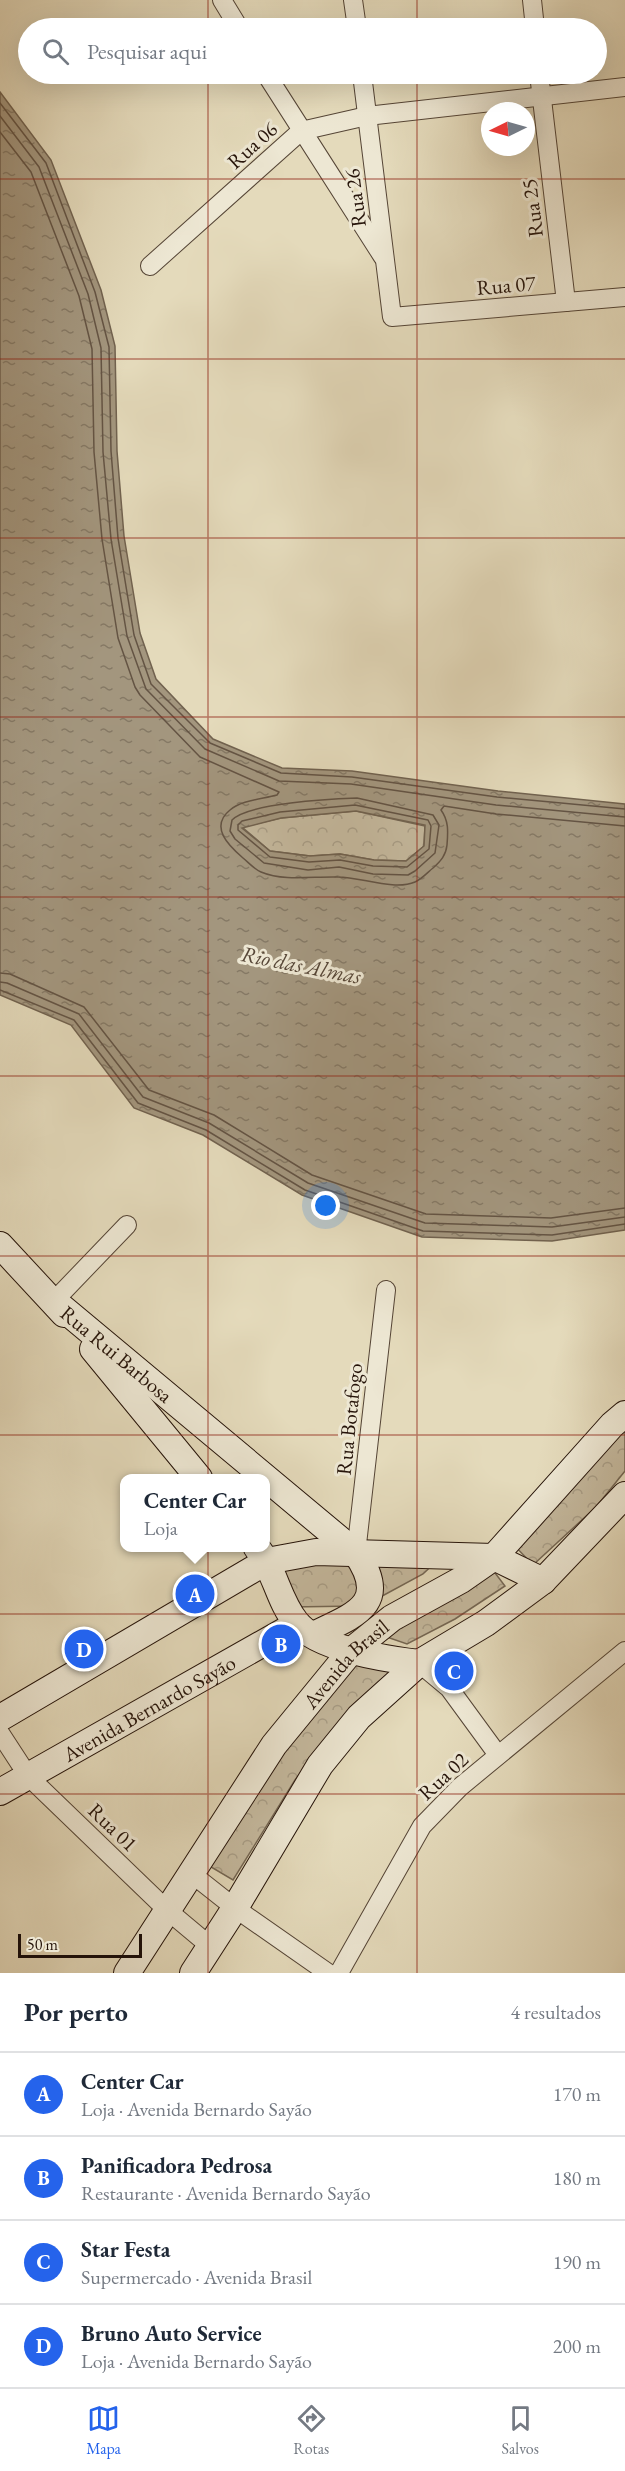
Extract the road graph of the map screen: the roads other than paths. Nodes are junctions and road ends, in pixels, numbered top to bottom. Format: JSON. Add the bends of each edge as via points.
{"nodes":[{"id":1,"x":222,"y":0,"type":"edge"},
{"id":2,"x":353,"y":0,"type":"edge"},
{"id":3,"x":532,"y":0,"type":"edge"},
{"id":4,"x":233,"y":18,"type":"edge"},
{"id":5,"x":356,"y":18,"type":"edge"},
{"id":6,"x":534,"y":18,"type":"edge"},
{"id":7,"x":272,"y":84,"type":"edge"},
{"id":8,"x":363,"y":84,"type":"edge"},
{"id":9,"x":540,"y":84,"type":"edge"},
{"id":10,"x":625,"y":87,"type":"edge"},
{"id":11,"x":541,"y":97,"type":"junction"},
{"id":12,"x":367,"y":116,"type":"junction"},
{"id":13,"x":301,"y":130,"type":"junction"},
{"id":14,"x":385,"y":260,"type":"junction"},
{"id":15,"x":150,"y":266,"type":"dead end"},
{"id":16,"x":625,"y":297,"type":"edge"},
{"id":17,"x":566,"y":302,"type":"junction"},
{"id":18,"x":392,"y":317,"type":"joint"},
{"id":19,"x":127,"y":1225,"type":"dead end"},
{"id":20,"x":0,"y":1245,"type":"edge"},
{"id":21,"x":386,"y":1290,"type":"dead end"},
{"id":22,"x":54,"y":1301,"type":"junction"},
{"id":23,"x":625,"y":1414,"type":"edge"},
{"id":24,"x":196,"y":1474,"type":"edge"},
{"id":25,"x":261,"y":1474,"type":"edge"},
{"id":26,"x":270,"y":1481,"type":"edge"},
{"id":27,"x":625,"y":1495,"type":"edge"},
{"id":28,"x":356,"y":1553,"type":"junction"},
{"id":29,"x":261,"y":1554,"type":"edge"},
{"id":30,"x":494,"y":1557,"type":"junction"},
{"id":31,"x":543,"y":1581,"type":"junction"},
{"id":32,"x":305,"y":1629,"type":"junction"},
{"id":33,"x":351,"y":1651,"type":"junction"},
{"id":34,"x":625,"y":1651,"type":"edge"},
{"id":35,"x":419,"y":1663,"type":"junction"},
{"id":36,"x":0,"y":1718,"type":"edge"},
{"id":37,"x":0,"y":1733,"type":"edge"},
{"id":38,"x":498,"y":1755,"type":"junction"},
{"id":39,"x":28,"y":1776,"type":"junction"},
{"id":40,"x":0,"y":1792,"type":"edge"},
{"id":41,"x":192,"y":1874,"type":"junction"},
{"id":42,"x":235,"y":1908,"type":"junction"},
{"id":43,"x":167,"y":1910,"type":"junction"},
{"id":44,"x":210,"y":1946,"type":"junction"},
{"id":45,"x":127,"y":1973,"type":"edge"},
{"id":46,"x":193,"y":1973,"type":"edge"},
{"id":47,"x":328,"y":1973,"type":"edge"},
{"id":48,"x":339,"y":1973,"type":"edge"}],
"edges":[{"from":1,"to":4,"type":"street"},
{"from":2,"to":5,"type":"street"},
{"from":3,"to":6,"type":"street"},
{"from":7,"to":13,"type":"street"},
{"from":8,"to":12,"type":"street","name":"Rua 26"},
{"from":9,"to":11,"type":"street","name":"Rua 25"},
{"from":10,"to":11,"type":"street","name":"Rua 06"},
{"from":11,"to":12,"type":"street","name":"Rua 06"},
{"from":11,"to":17,"type":"street","name":"Rua 25"},
{"from":12,"to":13,"type":"street","name":"Rua 06"},
{"from":12,"to":14,"type":"street","name":"Rua 26"},
{"from":13,"to":14,"type":"street"},
{"from":13,"to":15,"type":"street","name":"Rua 06"},
{"from":14,"to":18,"type":"street","name":"Rua 26"},
{"from":16,"to":17,"type":"street","name":"Rua 07"},
{"from":17,"to":18,"type":"street","name":"Rua 07"},
{"from":19,"to":22,"type":"street"},
{"from":20,"to":22,"type":"main road"},
{"from":21,"to":28,"type":"street","name":"Rua Botafogo"},
{"from":22,"to":24,"type":"main road","name":"Rua Rui Barbosa"},
{"from":22,"to":25,"type":"main road","name":"Rua Rui Barbosa"},
{"from":23,"to":30,"type":"main road","name":"Avenida Brasil"},
{"from":26,"to":28,"type":"main road","name":"Rua Rui Barbosa"},
{"from":27,"to":31,"type":"main road"},
{"from":28,"to":29,"type":"main road"},
{"from":28,"to":30,"type":"main road"},
{"from":28,"to":32,"type":"main road","name":"Avenida Bernardo Sayão","via":[[370,1582],[367,1604],[352,1616]]},
{"from":29,"to":32,"type":"main road","via":[[278,1591]]},
{"from":29,"to":36,"type":"main road"},
{"from":30,"to":31,"type":"main road"},
{"from":30,"to":33,"type":"main road","name":"Avenida Brasil","via":[[392,1618]]},
{"from":31,"to":35,"type":"main road","via":[[486,1623]]},
{"from":32,"to":33,"type":"main road"},
{"from":32,"to":39,"type":"main road","name":"Avenida Bernardo Sayão"},
{"from":33,"to":35,"type":"main road"},
{"from":33,"to":41,"type":"main road","name":"Avenida Brasil","via":[[274,1744]]},
{"from":34,"to":38,"type":"street","name":"Rua 02"},
{"from":35,"to":38,"type":"street","via":[[449,1688]]},
{"from":35,"to":42,"type":"main road","via":[[359,1717],[320,1765]]},
{"from":37,"to":39,"type":"street","name":"Rua 01"},
{"from":38,"to":48,"type":"street","name":"Rua 02","via":[[460,1786],[423,1826]]},
{"from":39,"to":40,"type":"main road","name":"Avenida Bernardo Sayão"},
{"from":39,"to":43,"type":"street","name":"Rua 01"},
{"from":41,"to":42,"type":"street"},
{"from":41,"to":43,"type":"main road","name":"Avenida Brasil"},
{"from":42,"to":44,"type":"main road"},
{"from":42,"to":47,"type":"street"},
{"from":43,"to":44,"type":"street","name":"Rua 01"},
{"from":43,"to":45,"type":"main road","name":"Avenida Brasil"},
{"from":44,"to":46,"type":"main road"}]}
